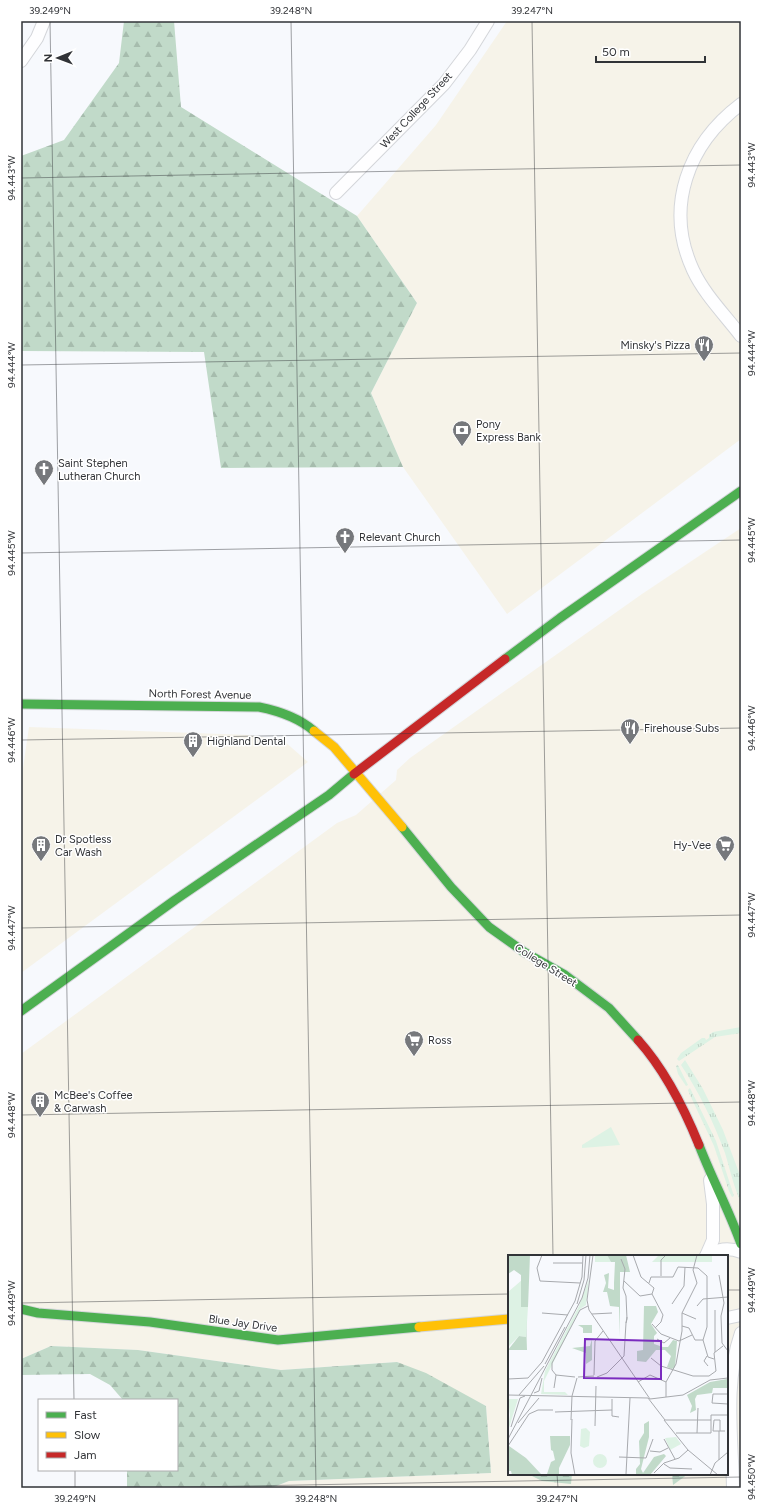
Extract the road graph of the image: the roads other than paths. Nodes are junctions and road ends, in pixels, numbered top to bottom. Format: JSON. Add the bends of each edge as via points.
{"nodes":[{"id":1,"x":44,"y":21,"type":"edge"},
{"id":2,"x":488,"y":21,"type":"edge"},
{"id":3,"x":21,"y":61,"type":"edge"},
{"id":4,"x":741,"y":104,"type":"edge"},
{"id":5,"x":336,"y":193,"type":"dead end"},
{"id":6,"x":741,"y":336,"type":"edge"},
{"id":7,"x":741,"y":491,"type":"edge"},
{"id":8,"x":21,"y":704,"type":"edge"},
{"id":9,"x":356,"y":772,"type":"junction"},
{"id":10,"x":21,"y":1011,"type":"edge"},
{"id":11,"x":710,"y":1173,"type":"junction"},
{"id":12,"x":741,"y":1244,"type":"edge"},
{"id":13,"x":741,"y":1252,"type":"edge"},
{"id":14,"x":706,"y":1255,"type":"edge"},
{"id":15,"x":708,"y":1255,"type":"edge"},
{"id":16,"x":21,"y":1309,"type":"edge"},
{"id":17,"x":741,"y":1315,"type":"edge"},
{"id":18,"x":728,"y":1318,"type":"edge"},
{"id":19,"x":508,"y":1319,"type":"edge"},
{"id":20,"x":741,"y":1333,"type":"edge"},
{"id":21,"x":728,"y":1391,"type":"edge"},
{"id":22,"x":731,"y":1406,"type":"junction"},
{"id":23,"x":734,"y":1488,"type":"edge"}],
"edges":[{"from":1,"to":3,"type":"street","via":[[37,38]]},
{"from":2,"to":5,"type":"street","name":"West College Street","via":[[444,84]]},
{"from":4,"to":6,"type":"street","via":[[710,132],[699,147],[685,181],[681,218],[686,254],[693,271],[702,287]]},
{"from":7,"to":9,"type":"street","via":[[560,618]]},
{"from":8,"to":9,"type":"street","name":"North Forest Avenue","via":[[200,705],[276,710],[306,724],[334,747]]},
{"from":9,"to":10,"type":"street","via":[[329,795],[175,900]]},
{"from":9,"to":11,"type":"street","name":"College Street","via":[[433,866],[489,927],[524,952],[565,975],[609,1008],[650,1053],[686,1113]]},
{"from":11,"to":12,"type":"street","name":"College Street","via":[[730,1212]]},
{"from":11,"to":14,"type":"street","name":"College Street","via":[[713,1240]]},
{"from":13,"to":15,"type":"street","via":[[724,1249]]},
{"from":16,"to":19,"type":"street","name":"Blue Jay Drive","via":[[38,1313],[150,1322],[278,1340]]},
{"from":17,"to":18,"type":"street"},
{"from":20,"to":22,"type":"street","via":[[734,1353]]},
{"from":21,"to":22,"type":"street"},
{"from":22,"to":23,"type":"street"}]}
